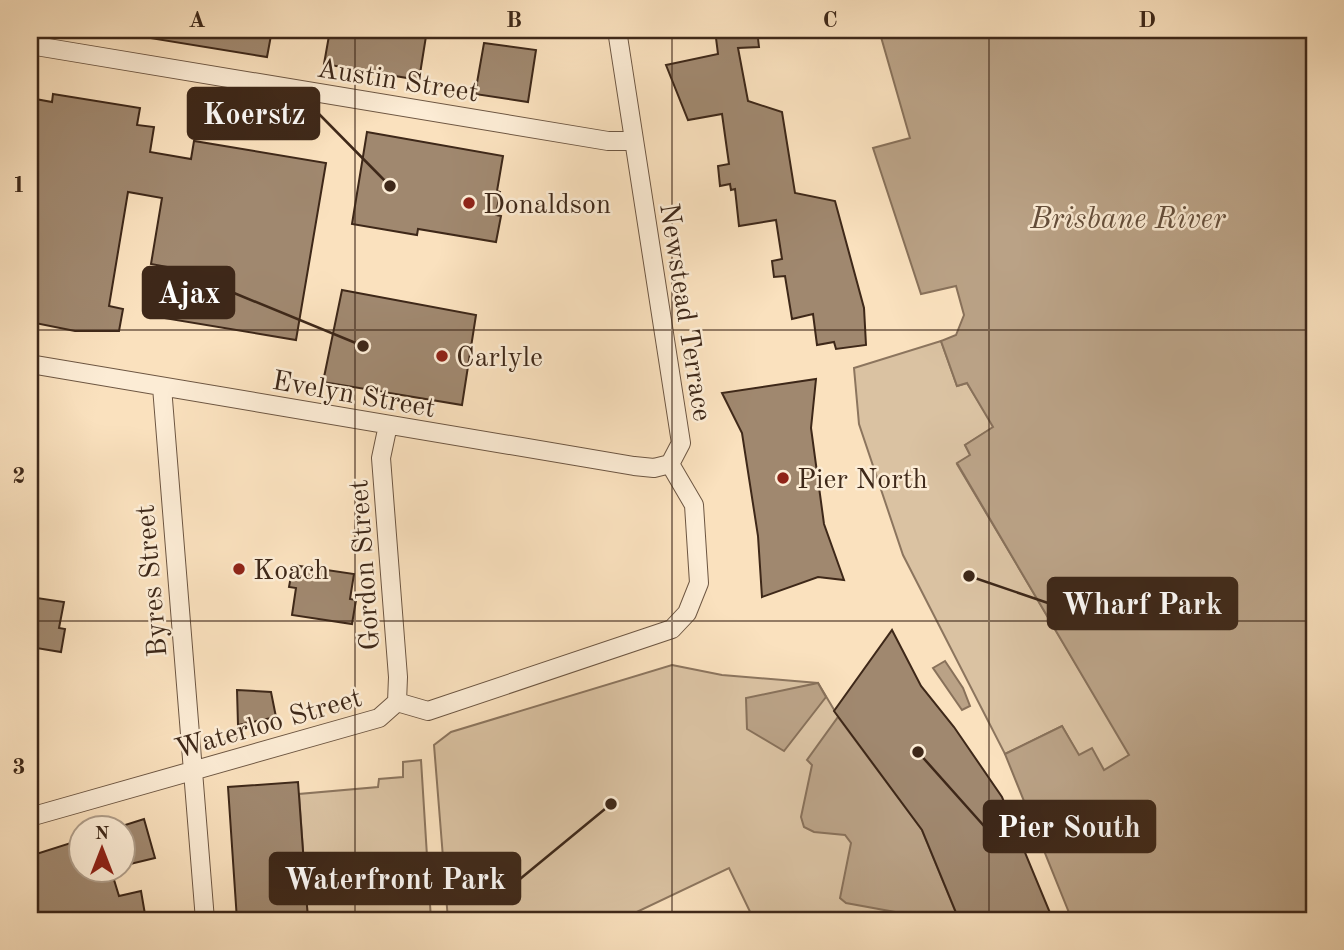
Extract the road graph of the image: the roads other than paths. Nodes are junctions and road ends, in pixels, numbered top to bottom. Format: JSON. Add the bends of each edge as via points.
{"nodes":[{"id":1,"x":617,"y":30,"type":"edge"},
{"id":2,"x":30,"y":45,"type":"edge"},
{"id":3,"x":634,"y":141,"type":"junction"},
{"id":4,"x":30,"y":364,"type":"edge"},
{"id":5,"x":162,"y":387,"type":"junction"},
{"id":6,"x":388,"y":425,"type":"junction"},
{"id":7,"x":670,"y":464,"type":"junction"},
{"id":8,"x":397,"y":702,"type":"junction"},
{"id":9,"x":192,"y":771,"type":"junction"},
{"id":10,"x":30,"y":817,"type":"edge"},
{"id":11,"x":205,"y":920,"type":"edge"}],
"edges":[{"from":1,"to":3,"type":"street","name":"Newstead Terrace"},
{"from":2,"to":3,"type":"street","name":"Austin Street","via":[[608,141]]},
{"from":3,"to":7,"type":"street","name":"Newstead Terrace","via":[[681,443]]},
{"from":4,"to":5,"type":"street","name":"Evelyn Street"},
{"from":5,"to":6,"type":"street","name":"Evelyn Street"},
{"from":5,"to":9,"type":"street","name":"Byres Street"},
{"from":6,"to":7,"type":"street","name":"Evelyn Street","via":[[634,466]]},
{"from":6,"to":8,"type":"street","name":"Gordon Street","via":[[381,458]]},
{"from":7,"to":8,"type":"street","name":"Waterloo Street","via":[[694,505],[699,583],[687,613],[672,629],[428,711]]},
{"from":8,"to":9,"type":"street","name":"Waterloo Street","via":[[379,718]]},
{"from":9,"to":10,"type":"street","name":"Waterloo Street"},
{"from":9,"to":11,"type":"street","name":"Byres Street"}]}
